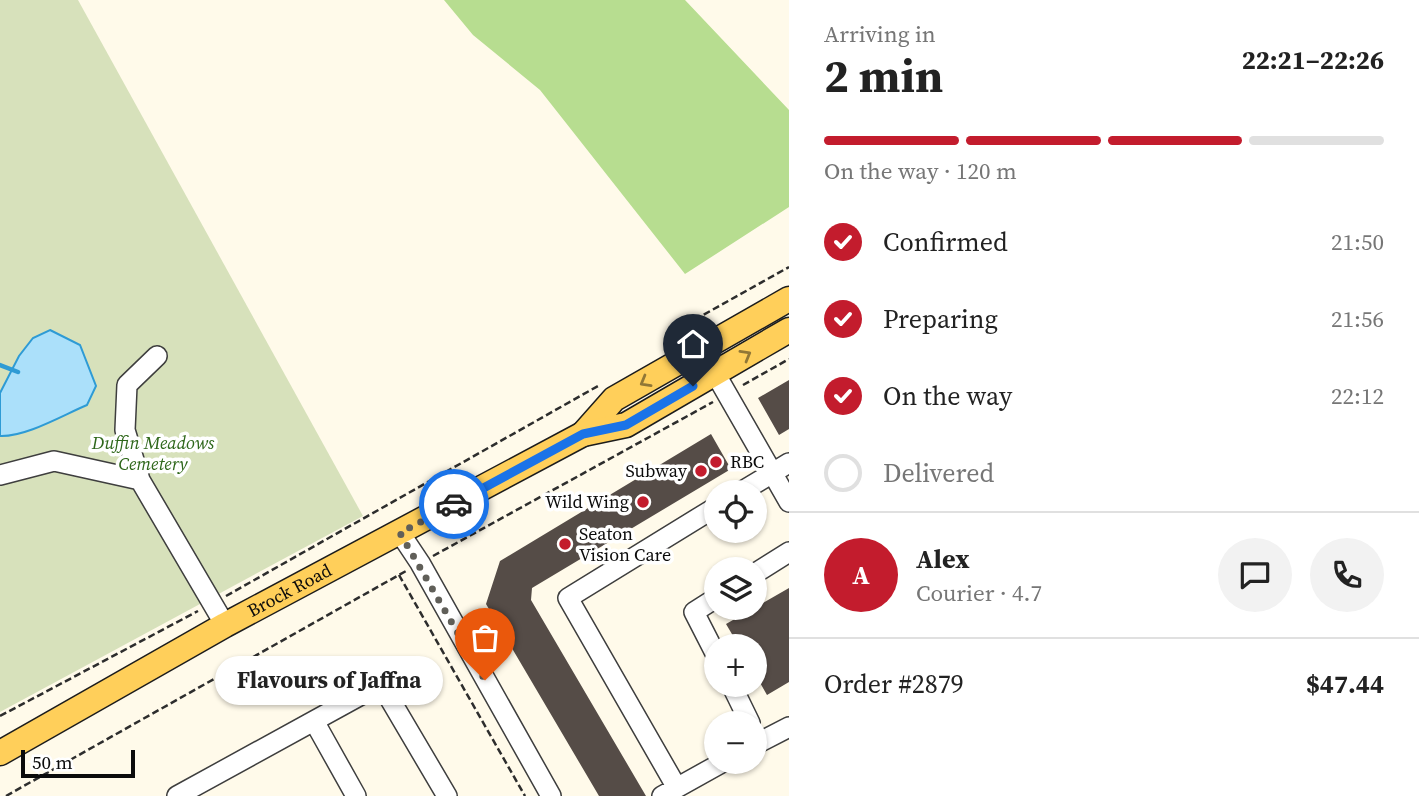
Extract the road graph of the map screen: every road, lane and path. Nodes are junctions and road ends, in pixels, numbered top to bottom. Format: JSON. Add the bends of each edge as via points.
{"nodes":[{"id":1,"x":789,"y":267,"type":"edge"},
{"id":2,"x":789,"y":299,"type":"edge"},
{"id":3,"x":789,"y":330,"type":"edge"},
{"id":4,"x":670,"y":346,"type":"dead end"},
{"id":5,"x":158,"y":356,"type":"dead end"},
{"id":6,"x":789,"y":359,"type":"edge"},
{"id":7,"x":721,"y":384,"type":"junction"},
{"id":8,"x":597,"y":387,"type":"dead end"},
{"id":9,"x":583,"y":434,"type":"junction"},
{"id":10,"x":781,"y":468,"type":"edge"},
{"id":11,"x":0,"y":475,"type":"edge"},
{"id":12,"x":141,"y":480,"type":"junction"},
{"id":13,"x":761,"y":480,"type":"edge"},
{"id":14,"x":789,"y":502,"type":"edge"},
{"id":15,"x":704,"y":514,"type":"edge"},
{"id":16,"x":400,"y":533,"type":"junction"},
{"id":17,"x":789,"y":552,"type":"edge"},
{"id":18,"x":420,"y":563,"type":"junction"},
{"id":19,"x":767,"y":566,"type":"edge"},
{"id":20,"x":399,"y":575,"type":"junction"},
{"id":21,"x":213,"y":604,"type":"junction"},
{"id":22,"x":704,"y":606,"type":"edge"},
{"id":23,"x":225,"y":625,"type":"junction"},
{"id":24,"x":706,"y":634,"type":"edge"},
{"id":25,"x":0,"y":716,"type":"edge"},
{"id":26,"x":314,"y":721,"type":"junction"},
{"id":27,"x":789,"y":727,"type":"edge"},
{"id":28,"x":767,"y":735,"type":"edge"},
{"id":29,"x":0,"y":753,"type":"edge"},
{"id":30,"x":704,"y":773,"type":"edge"},
{"id":31,"x":198,"y":791,"type":"edge"},
{"id":32,"x":670,"y":792,"type":"edge"},
{"id":33,"x":6,"y":796,"type":"edge"},
{"id":34,"x":177,"y":796,"type":"edge"},
{"id":35,"x":356,"y":796,"type":"edge"},
{"id":36,"x":447,"y":796,"type":"edge"},
{"id":37,"x":525,"y":796,"type":"edge"},
{"id":38,"x":551,"y":796,"type":"edge"}],
"edges":[{"from":1,"to":4,"type":"path","via":[[687,324]]},
{"from":2,"to":9,"type":"main road","name":"Brock Road","one_way":true,"via":[[614,399]]},
{"from":7,"to":3,"type":"main road","name":"Brock Road","one_way":true},
{"from":5,"to":12,"type":"street","via":[[127,385],[125,430]]},
{"from":6,"to":7,"type":"path"},
{"from":7,"to":9,"type":"main road","name":"Brock Road","via":[[626,425]]},
{"from":7,"to":10,"type":"street"},
{"from":7,"to":18,"type":"path"},
{"from":8,"to":21,"type":"path"},
{"from":9,"to":16,"type":"main road","name":"Brock Road"},
{"from":10,"to":13,"type":"street"},
{"from":10,"to":14,"type":"street"},
{"from":11,"to":12,"type":"street","via":[[54,461]]},
{"from":12,"to":21,"type":"street"},
{"from":15,"to":32,"type":"street","via":[[568,598]]},
{"from":16,"to":18,"type":"street"},
{"from":16,"to":23,"type":"main road","name":"Brock Road"},
{"from":17,"to":19,"type":"street"},
{"from":18,"to":20,"type":"path"},
{"from":18,"to":38,"type":"street"},
{"from":20,"to":33,"type":"path"},
{"from":20,"to":37,"type":"path"},
{"from":21,"to":23,"type":"street"},
{"from":21,"to":25,"type":"path"},
{"from":22,"to":24,"type":"street","via":[[694,612]]},
{"from":23,"to":29,"type":"main road","name":"Brock Road"},
{"from":26,"to":31,"type":"street"},
{"from":26,"to":35,"type":"street"},
{"from":26,"to":36,"type":"street","via":[[382,684]]},
{"from":27,"to":28,"type":"street"},
{"from":30,"to":32,"type":"street"},
{"from":31,"to":34,"type":"street"}]}
